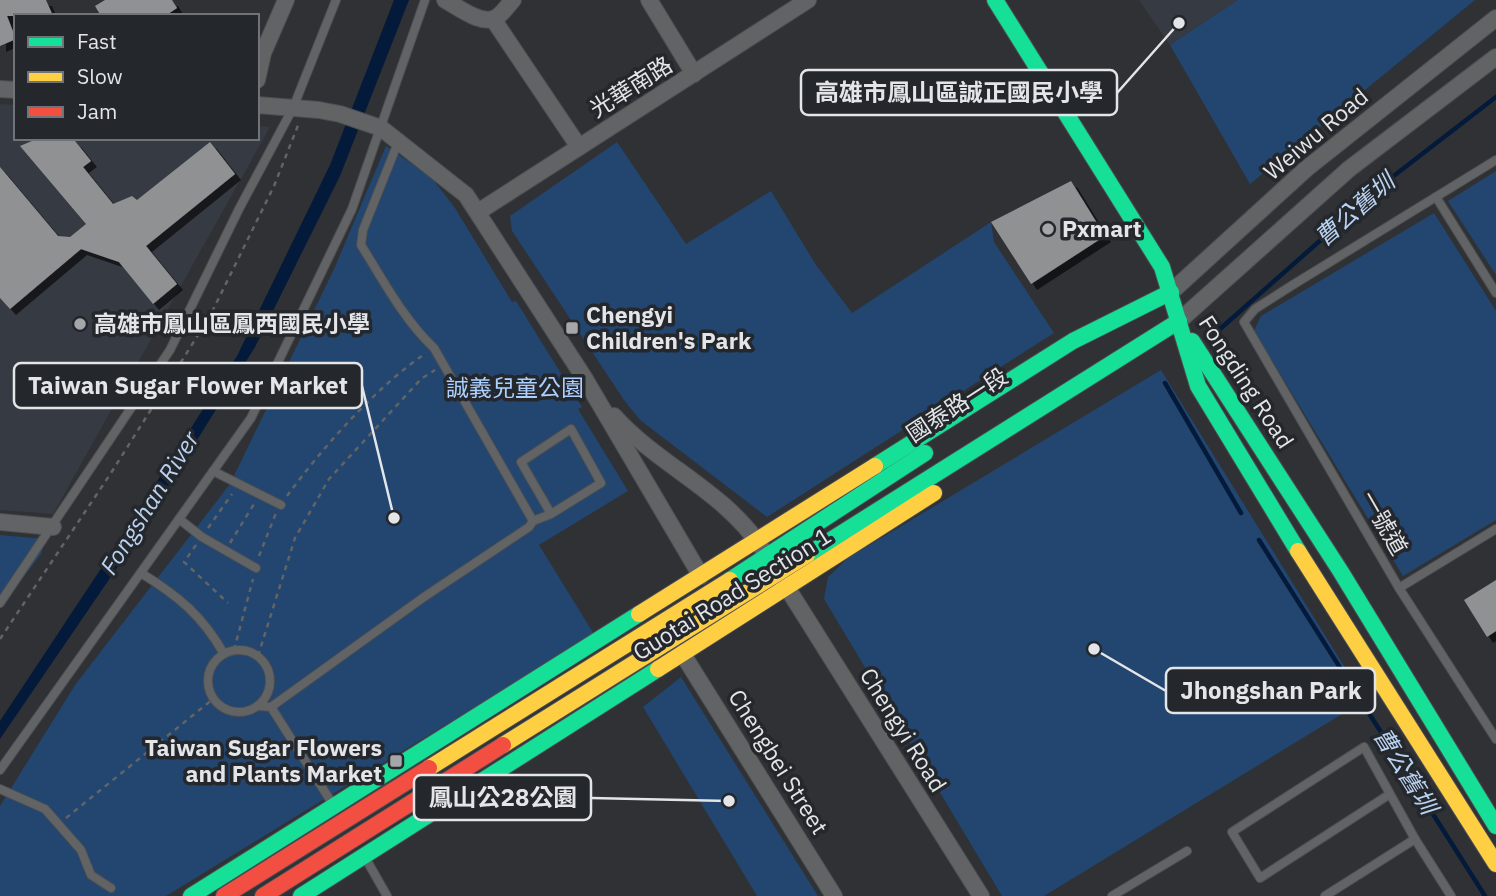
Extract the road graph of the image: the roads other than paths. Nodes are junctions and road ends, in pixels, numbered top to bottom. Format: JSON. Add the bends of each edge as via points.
{"nodes":[{"id":1,"x":286,"y":0,"type":"edge"},
{"id":2,"x":336,"y":0,"type":"edge"},
{"id":3,"x":425,"y":0,"type":"edge"},
{"id":4,"x":445,"y":0,"type":"edge"},
{"id":5,"x":513,"y":0,"type":"edge"},
{"id":6,"x":649,"y":0,"type":"edge"},
{"id":7,"x":995,"y":0,"type":"edge"},
{"id":8,"x":800,"y":2,"type":"edge"},
{"id":9,"x":1496,"y":18,"type":"edge"},
{"id":10,"x":493,"y":19,"type":"junction"},
{"id":11,"x":1496,"y":57,"type":"edge"},
{"id":12,"x":259,"y":71,"type":"edge"},
{"id":13,"x":694,"y":74,"type":"junction"},
{"id":14,"x":259,"y":105,"type":"edge"},
{"id":15,"x":293,"y":108,"type":"junction"},
{"id":16,"x":381,"y":128,"type":"junction"},
{"id":17,"x":399,"y":140,"type":"junction"},
{"id":18,"x":579,"y":147,"type":"junction"},
{"id":19,"x":1496,"y":160,"type":"edge"},
{"id":20,"x":1436,"y":197,"type":"junction"},
{"id":21,"x":478,"y":212,"type":"junction"},
{"id":22,"x":1171,"y":292,"type":"junction"},
{"id":23,"x":1496,"y":293,"type":"edge"},
{"id":24,"x":1179,"y":321,"type":"junction"},
{"id":25,"x":585,"y":379,"type":"junction"},
{"id":26,"x":213,"y":471,"type":"junction"},
{"id":27,"x":837,"y":490,"type":"junction"},
{"id":28,"x":846,"y":504,"type":"junction"},
{"id":29,"x":281,"y":506,"type":"road end"},
{"id":30,"x":551,"y":514,"type":"junction"},
{"id":31,"x":179,"y":519,"type":"junction"},
{"id":32,"x":533,"y":521,"type":"junction"},
{"id":33,"x":0,"y":522,"type":"edge"},
{"id":34,"x":53,"y":527,"type":"junction"},
{"id":35,"x":1496,"y":529,"type":"edge"},
{"id":36,"x":757,"y":541,"type":"junction"},
{"id":37,"x":768,"y":556,"type":"junction"},
{"id":38,"x":256,"y":568,"type":"road end"},
{"id":39,"x":141,"y":573,"type":"junction"},
{"id":40,"x":778,"y":573,"type":"junction"},
{"id":41,"x":701,"y":576,"type":"junction"},
{"id":42,"x":787,"y":588,"type":"junction"},
{"id":43,"x":1399,"y":588,"type":"junction"},
{"id":44,"x":0,"y":603,"type":"edge"},
{"id":45,"x":682,"y":653,"type":"junction"},
{"id":46,"x":224,"y":654,"type":"junction"},
{"id":47,"x":260,"y":706,"type":"junction"},
{"id":48,"x":271,"y":707,"type":"junction"},
{"id":49,"x":1496,"y":740,"type":"edge"},
{"id":50,"x":0,"y":770,"type":"edge"},
{"id":51,"x":0,"y":789,"type":"edge"},
{"id":52,"x":1390,"y":794,"type":"junction"},
{"id":53,"x":335,"y":807,"type":"junction"},
{"id":54,"x":343,"y":821,"type":"junction"},
{"id":55,"x":1496,"y":826,"type":"edge"},
{"id":56,"x":354,"y":839,"type":"junction"},
{"id":57,"x":1415,"y":839,"type":"junction"},
{"id":58,"x":1187,"y":851,"type":"dead end"},
{"id":59,"x":364,"y":855,"type":"junction"},
{"id":60,"x":1496,"y":864,"type":"edge"},
{"id":61,"x":111,"y":888,"type":"dead end"},
{"id":62,"x":1447,"y":894,"type":"edge"},
{"id":63,"x":191,"y":896,"type":"edge"},
{"id":64,"x":224,"y":896,"type":"edge"},
{"id":65,"x":263,"y":896,"type":"edge"},
{"id":66,"x":301,"y":896,"type":"edge"},
{"id":67,"x":387,"y":896,"type":"edge"},
{"id":68,"x":834,"y":896,"type":"edge"},
{"id":69,"x":981,"y":896,"type":"edge"},
{"id":70,"x":1112,"y":896,"type":"edge"},
{"id":71,"x":1325,"y":896,"type":"edge"}],
"edges":[{"from":1,"to":12,"type":"street"},
{"from":2,"to":15,"type":"lane"},
{"from":3,"to":16,"type":"lane"},
{"from":4,"to":10,"type":"street","via":[[483,20]]},
{"from":5,"to":10,"type":"street"},
{"from":6,"to":13,"type":"street"},
{"from":7,"to":22,"type":"street","via":[[1157,258]]},
{"from":8,"to":13,"type":"street","name":"光華南路"},
{"from":9,"to":22,"type":"street","name":"Weiwu Road","via":[[1306,169]]},
{"from":10,"to":18,"type":"street"},
{"from":11,"to":24,"type":"street","name":"Weiwu Road","via":[[1349,169]]},
{"from":13,"to":18,"type":"street","name":"光華南路"},
{"from":14,"to":15,"type":"street"},
{"from":15,"to":16,"type":"street","via":[[340,114]]},
{"from":15,"to":34,"type":"lane","via":[[170,350]]},
{"from":16,"to":17,"type":"street"},
{"from":16,"to":26,"type":"lane","via":[[352,209],[298,323],[251,418]]},
{"from":17,"to":21,"type":"street","via":[[466,195]]},
{"from":17,"to":32,"type":"lane","via":[[361,245],[434,348]]},
{"from":18,"to":21,"type":"street","name":"光華南路"},
{"from":19,"to":20,"type":"lane"},
{"from":20,"to":23,"type":"lane"},
{"from":20,"to":43,"type":"lane","name":"一號道","via":[[1264,303],[1244,322]]},
{"from":21,"to":25,"type":"street"},
{"from":22,"to":24,"type":"street"},
{"from":22,"to":27,"type":"street","name":"Guotai Road Section 1","via":[[1073,341]]},
{"from":22,"to":28,"type":"street","name":"國泰路一段"},
{"from":24,"to":40,"type":"street","name":"國泰路一段"},
{"from":24,"to":42,"type":"street","name":"Guotai Road Section 1","via":[[1149,355]]},
{"from":24,"to":55,"type":"street","name":"Fongding Road","via":[[1341,572]]},
{"from":24,"to":60,"type":"street","name":"Fongding Road","via":[[1198,386]]},
{"from":25,"to":36,"type":"street","name":"Chengyi Road","via":[[625,428],[731,511]]},
{"from":25,"to":41,"type":"street"},
{"from":26,"to":29,"type":"lane"},
{"from":26,"to":31,"type":"lane"},
{"from":27,"to":28,"type":"street","name":"Guotai Road Section 1"},
{"from":27,"to":36,"type":"street","name":"Guotai Road Section 1"},
{"from":28,"to":37,"type":"street","name":"國泰路一段"},
{"from":30,"to":30,"type":"lane","via":[[601,483],[571,429],[521,462]]},
{"from":30,"to":32,"type":"lane"},
{"from":31,"to":38,"type":"lane"},
{"from":31,"to":39,"type":"lane"},
{"from":32,"to":48,"type":"lane"},
{"from":33,"to":34,"type":"street"},
{"from":34,"to":44,"type":"lane"},
{"from":35,"to":43,"type":"lane"},
{"from":36,"to":37,"type":"street","name":"Chengyi Road"},
{"from":36,"to":41,"type":"street","name":"Guotai Road Section 1"},
{"from":37,"to":40,"type":"street","name":"Chengyi Road"},
{"from":37,"to":54,"type":"street","name":"Guotai Road Section 1"},
{"from":39,"to":46,"type":"lane","via":[[176,594],[211,630]]},
{"from":39,"to":50,"type":"lane"},
{"from":40,"to":42,"type":"street","name":"Chengyi Road"},
{"from":40,"to":56,"type":"street","name":"Guotai Road Section 1"},
{"from":41,"to":53,"type":"street","name":"Guotai Road Section 1"},
{"from":42,"to":45,"type":"street","name":"Guotai Road Section 1"},
{"from":42,"to":69,"type":"street","name":"Chengyi Road"},
{"from":43,"to":49,"type":"lane","name":"一號道"},
{"from":45,"to":59,"type":"street","name":"Guotai Road Section 1"},
{"from":45,"to":68,"type":"street","name":"Chengbei Street"},
{"from":46,"to":47,"type":"lane","via":[[244,650],[258,656],[268,668],[270,688]]},
{"from":46,"to":47,"type":"lane","via":[[210,669],[213,699],[220,707],[240,713]]},
{"from":47,"to":48,"type":"lane"},
{"from":48,"to":53,"type":"lane"},
{"from":51,"to":61,"type":"lane","via":[[45,809],[80,850],[91,875]]},
{"from":52,"to":52,"type":"lane","via":[[1364,747],[1232,832],[1260,878]]},
{"from":52,"to":57,"type":"lane"},
{"from":53,"to":54,"type":"lane"},
{"from":53,"to":63,"type":"street","name":"Guotai Road Section 1"},
{"from":54,"to":56,"type":"lane"},
{"from":54,"to":64,"type":"street","name":"Guotai Road Section 1"},
{"from":56,"to":59,"type":"lane"},
{"from":56,"to":65,"type":"street","name":"Guotai Road Section 1"},
{"from":57,"to":62,"type":"lane"},
{"from":57,"to":71,"type":"lane"},
{"from":58,"to":70,"type":"lane"},
{"from":59,"to":66,"type":"street","name":"Guotai Road Section 1"},
{"from":59,"to":67,"type":"lane"}]}
